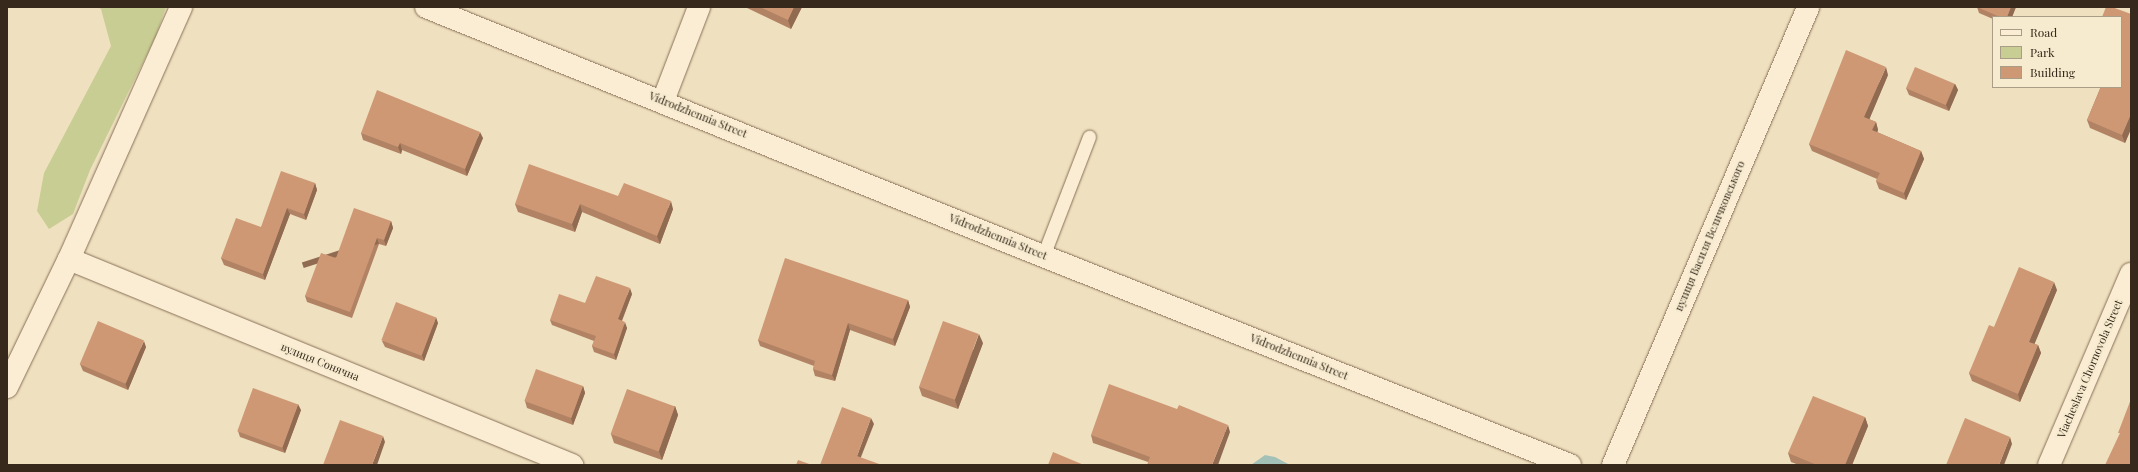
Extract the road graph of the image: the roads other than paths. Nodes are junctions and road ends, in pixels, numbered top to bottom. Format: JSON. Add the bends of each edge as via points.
{"nodes":[{"id":1,"x":181,"y":7,"type":"edge"},
{"id":2,"x":426,"y":7,"type":"edge"},
{"id":3,"x":699,"y":7,"type":"edge"},
{"id":4,"x":1808,"y":7,"type":"edge"},
{"id":5,"x":664,"y":101,"type":"junction"},
{"id":6,"x":1089,"y":137,"type":"dead end"},
{"id":7,"x":1043,"y":256,"type":"junction"},
{"id":8,"x":69,"y":259,"type":"junction"},
{"id":9,"x":2131,"y":274,"type":"edge"},
{"id":10,"x":7,"y":387,"type":"edge"},
{"id":11,"x":1539,"y":459,"type":"edge"},
{"id":12,"x":572,"y":465,"type":"edge"},
{"id":13,"x":1570,"y":465,"type":"edge"},
{"id":14,"x":1613,"y":465,"type":"edge"},
{"id":15,"x":2049,"y":465,"type":"edge"}],
"edges":[{"from":1,"to":8,"type":"street"},
{"from":2,"to":5,"type":"street","name":"Vidrodzhennia Street"},
{"from":3,"to":5,"type":"street"},
{"from":4,"to":14,"type":"street","name":"вулиця Василя Величковського"},
{"from":5,"to":7,"type":"street","name":"Vidrodzhennia Street"},
{"from":6,"to":7,"type":"lane"},
{"from":7,"to":11,"type":"street","name":"Vidrodzhennia Street"},
{"from":8,"to":10,"type":"street"},
{"from":8,"to":12,"type":"street","name":"вулиця Сонячна"},
{"from":9,"to":15,"type":"street","name":"Viacheslava Chornovola Street"},
{"from":11,"to":13,"type":"street","name":"Vidrodzhennia Street"}]}
